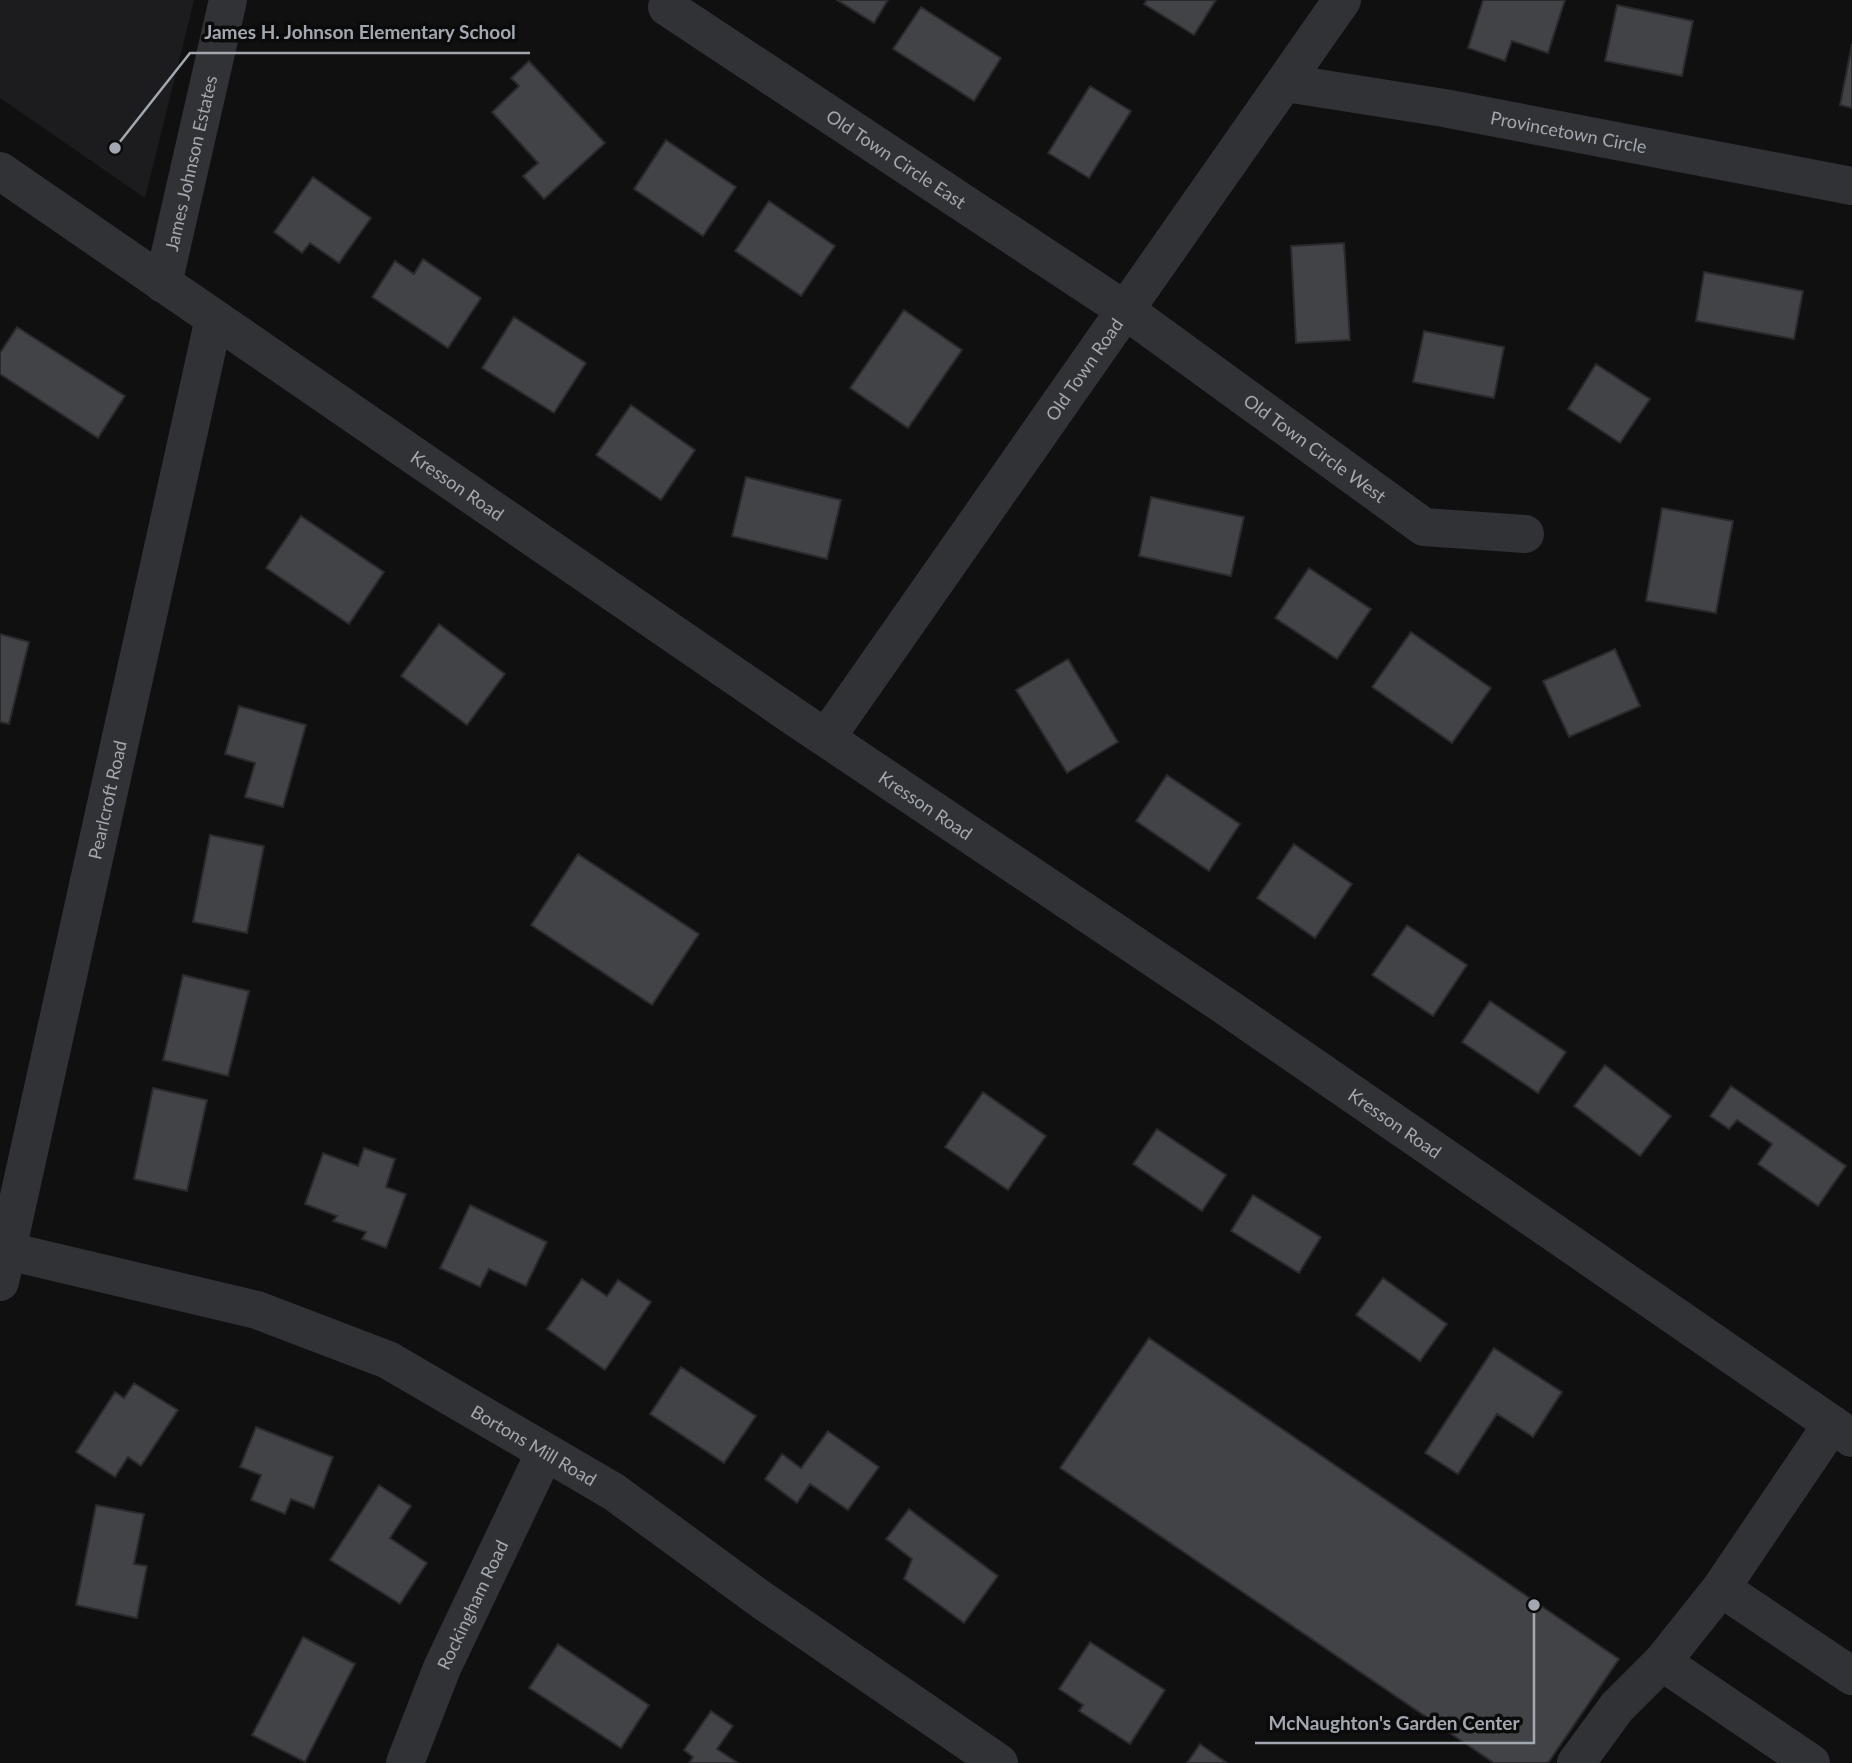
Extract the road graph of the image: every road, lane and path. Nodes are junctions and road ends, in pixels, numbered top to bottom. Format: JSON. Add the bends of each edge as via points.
{"nodes":[{"id":1,"x":228,"y":0,"type":"edge"},
{"id":2,"x":1342,"y":0,"type":"edge"},
{"id":3,"x":667,"y":7,"type":"dead end"},
{"id":4,"x":1286,"y":83,"type":"junction"},
{"id":5,"x":0,"y":171,"type":"edge"},
{"id":6,"x":1852,"y":186,"type":"edge"},
{"id":7,"x":163,"y":284,"type":"junction"},
{"id":8,"x":1125,"y":310,"type":"junction"},
{"id":9,"x":214,"y":318,"type":"junction"},
{"id":10,"x":1525,"y":534,"type":"dead end"},
{"id":11,"x":826,"y":738,"type":"junction"},
{"id":12,"x":4,"y":1267,"type":"edge"},
{"id":13,"x":1842,"y":1431,"type":"edge"},
{"id":14,"x":545,"y":1452,"type":"junction"},
{"id":15,"x":1721,"y":1588,"type":"junction"},
{"id":16,"x":1662,"y":1662,"type":"junction"},
{"id":17,"x":1852,"y":1676,"type":"edge"},
{"id":18,"x":405,"y":1763,"type":"edge"},
{"id":19,"x":999,"y":1763,"type":"edge"},
{"id":20,"x":1576,"y":1763,"type":"edge"},
{"id":21,"x":1811,"y":1763,"type":"edge"}],
"edges":[{"from":1,"to":7,"type":"street","name":"James Johnson Estates"},
{"from":2,"to":4,"type":"street","name":"Old Town Road"},
{"from":3,"to":8,"type":"street","name":"Old Town Circle East"},
{"from":4,"to":6,"type":"street","name":"Provincetown Circle","via":[[1444,108]]},
{"from":4,"to":8,"type":"street","name":"Old Town Road"},
{"from":5,"to":7,"type":"street","name":"Kresson Road"},
{"from":7,"to":9,"type":"street","name":"Kresson Road"},
{"from":8,"to":10,"type":"street","name":"Old Town Circle West","via":[[1424,527]]},
{"from":8,"to":11,"type":"street","name":"Old Town Road"},
{"from":9,"to":11,"type":"street","name":"Kresson Road"},
{"from":9,"to":12,"type":"street","name":"Pearlcroft Road"},
{"from":11,"to":13,"type":"street","name":"Kresson Road"},
{"from":12,"to":14,"type":"street","name":"Bortons Mill Road","via":[[257,1310],[388,1360]]},
{"from":13,"to":15,"type":"street"},
{"from":14,"to":18,"type":"street","name":"Rockingham Road","via":[[442,1668]]},
{"from":14,"to":19,"type":"street","name":"Bortons Mill Road","via":[[614,1492]]},
{"from":15,"to":16,"type":"street"},
{"from":15,"to":17,"type":"street"},
{"from":16,"to":20,"type":"street","via":[[1617,1707]]},
{"from":16,"to":21,"type":"street"}]}
